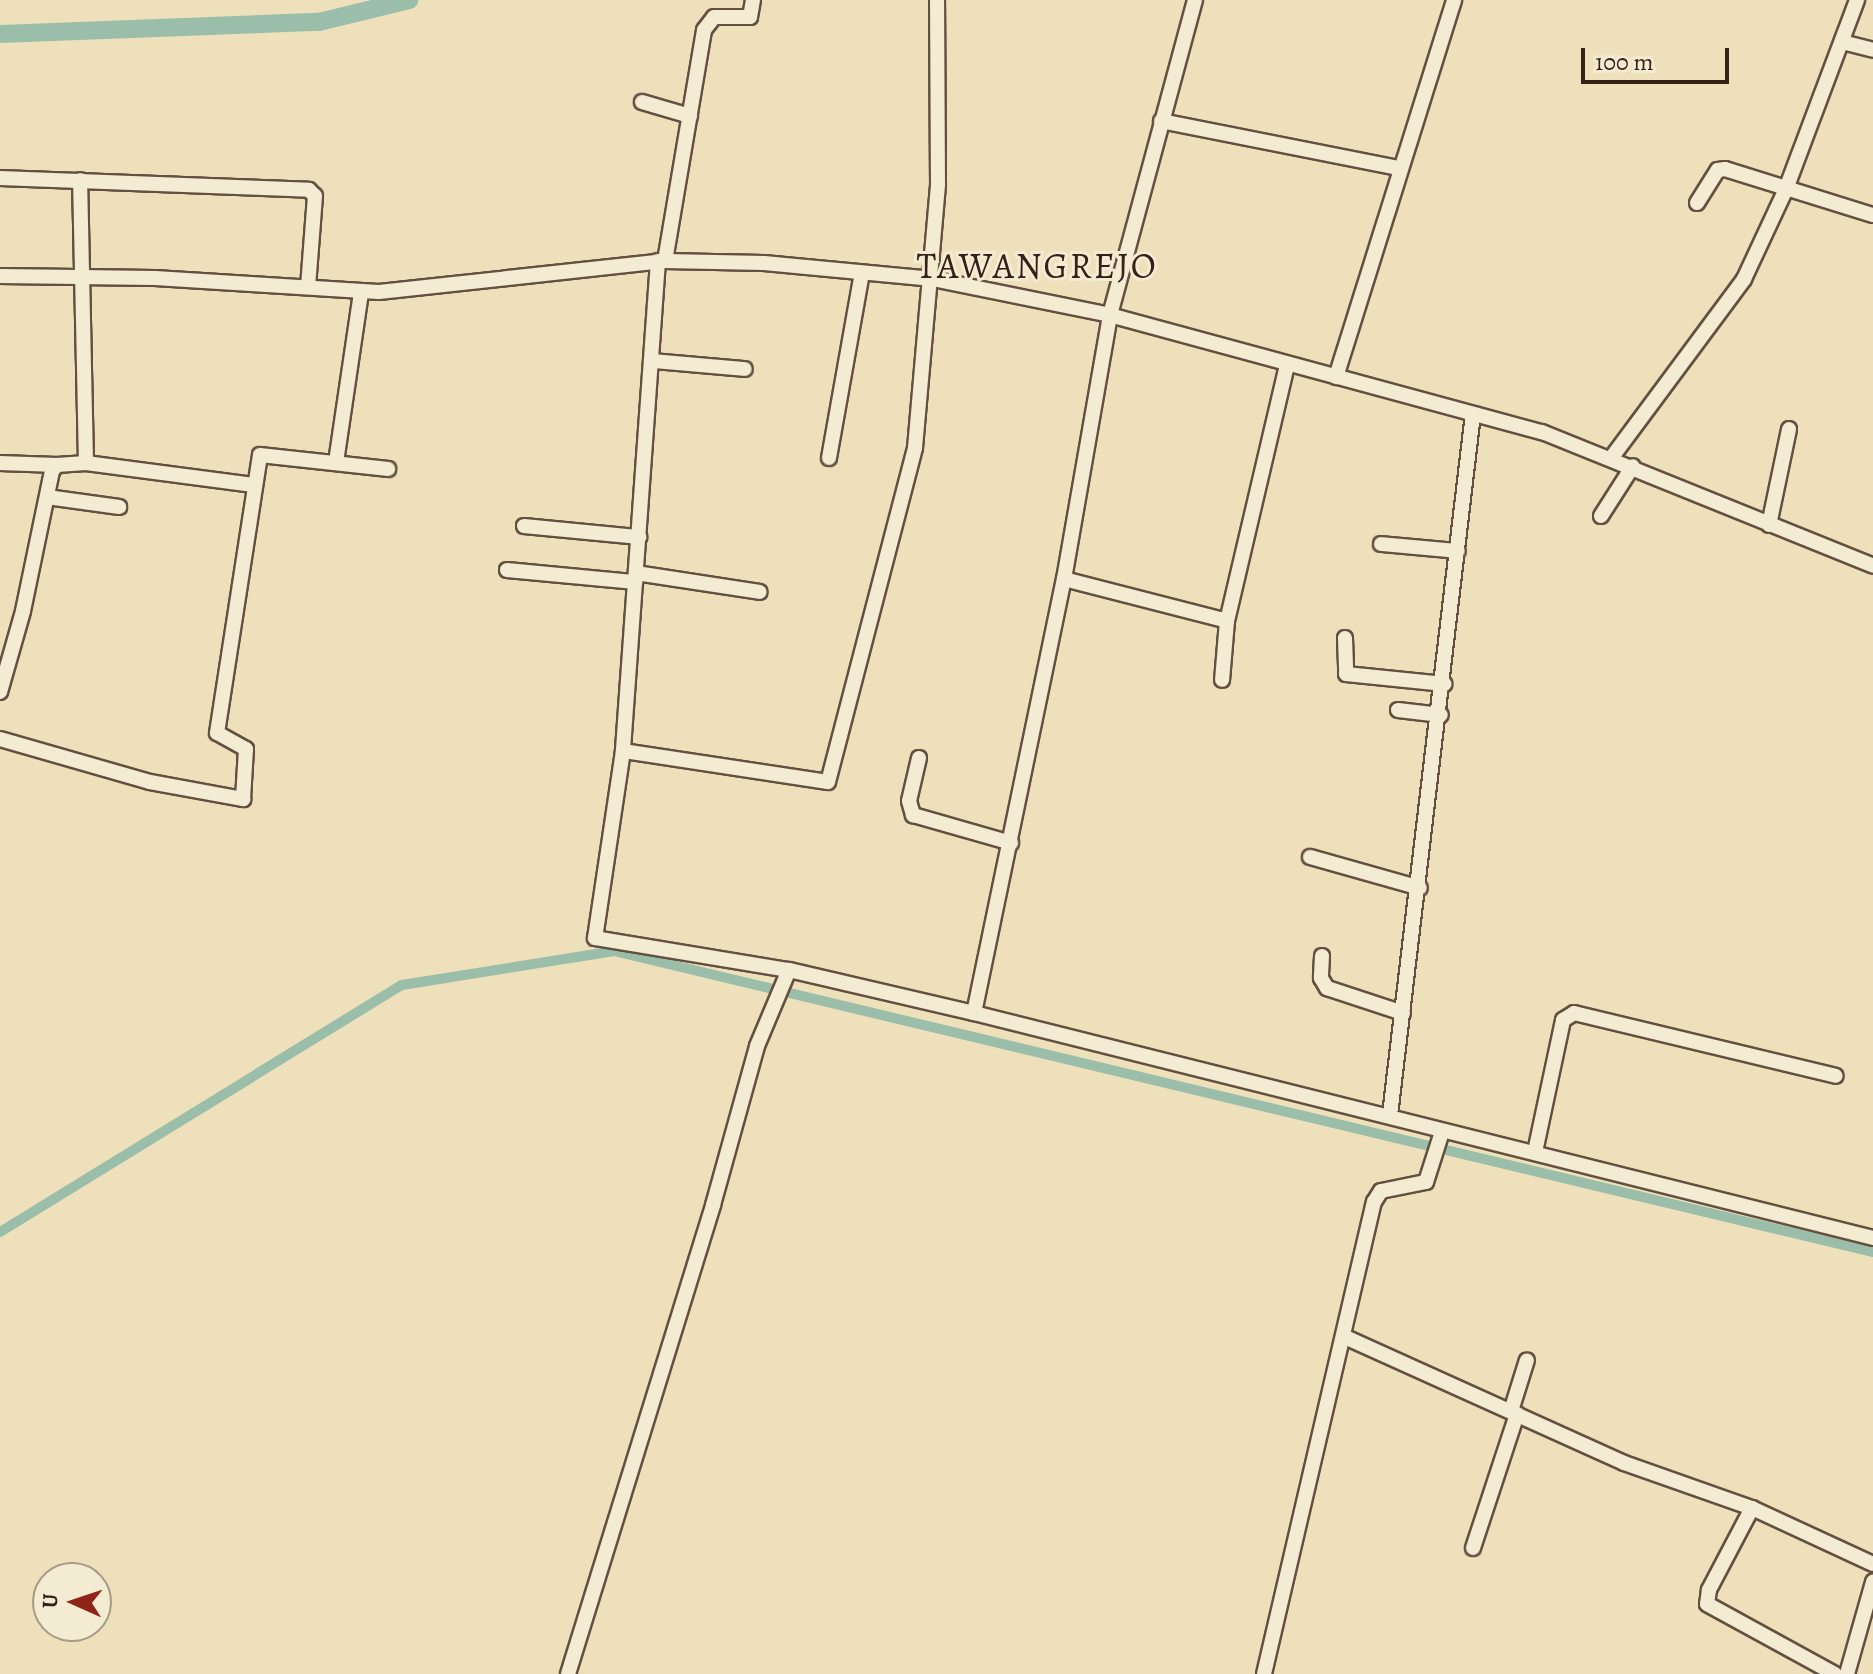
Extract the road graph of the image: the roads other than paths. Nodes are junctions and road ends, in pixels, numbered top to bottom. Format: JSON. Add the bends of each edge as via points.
{"nodes":[{"id":1,"x":753,"y":0,"type":"edge"},
{"id":2,"x":937,"y":0,"type":"edge"},
{"id":3,"x":1195,"y":0,"type":"edge"},
{"id":4,"x":1454,"y":0,"type":"edge"},
{"id":5,"x":1857,"y":0,"type":"edge"},
{"id":6,"x":1842,"y":42,"type":"junction"},
{"id":7,"x":1873,"y":50,"type":"edge"},
{"id":8,"x":642,"y":102,"type":"dead end"},
{"id":9,"x":690,"y":116,"type":"junction"},
{"id":10,"x":1161,"y":121,"type":"junction"},
{"id":11,"x":1398,"y":168,"type":"junction"},
{"id":12,"x":0,"y":178,"type":"edge"},
{"id":13,"x":80,"y":180,"type":"junction"},
{"id":14,"x":1786,"y":189,"type":"junction"},
{"id":15,"x":1697,"y":203,"type":"dead end"},
{"id":16,"x":1873,"y":215,"type":"edge"},
{"id":17,"x":661,"y":261,"type":"junction"},
{"id":18,"x":862,"y":273,"type":"junction"},
{"id":19,"x":82,"y":274,"type":"junction"},
{"id":20,"x":0,"y":276,"type":"edge"},
{"id":21,"x":933,"y":279,"type":"junction"},
{"id":22,"x":308,"y":287,"type":"junction"},
{"id":23,"x":361,"y":292,"type":"junction"},
{"id":24,"x":1110,"y":315,"type":"junction"},
{"id":25,"x":653,"y":361,"type":"junction"},
{"id":26,"x":1287,"y":365,"type":"junction"},
{"id":27,"x":745,"y":369,"type":"dead end"},
{"id":28,"x":1336,"y":377,"type":"junction"},
{"id":29,"x":1473,"y":414,"type":"junction"},
{"id":30,"x":1789,"y":429,"type":"dead end"},
{"id":31,"x":1612,"y":457,"type":"junction"},
{"id":32,"x":829,"y":458,"type":"dead end"},
{"id":33,"x":336,"y":462,"type":"junction"},
{"id":34,"x":0,"y":463,"type":"edge"},
{"id":35,"x":86,"y":463,"type":"junction"},
{"id":36,"x":57,"y":465,"type":"junction"},
{"id":37,"x":1633,"y":466,"type":"junction"},
{"id":38,"x":388,"y":469,"type":"dead end"},
{"id":39,"x":254,"y":485,"type":"junction"},
{"id":40,"x":47,"y":497,"type":"junction"},
{"id":41,"x":119,"y":507,"type":"dead end"},
{"id":42,"x":1601,"y":516,"type":"dead end"},
{"id":43,"x":1769,"y":525,"type":"junction"},
{"id":44,"x":524,"y":526,"type":"dead end"},
{"id":45,"x":639,"y":537,"type":"junction"},
{"id":46,"x":1381,"y":544,"type":"dead end"},
{"id":47,"x":1458,"y":551,"type":"junction"},
{"id":48,"x":1873,"y":566,"type":"edge"},
{"id":49,"x":507,"y":570,"type":"dead end"},
{"id":50,"x":636,"y":577,"type":"junction"},
{"id":51,"x":1064,"y":579,"type":"junction"},
{"id":52,"x":760,"y":592,"type":"dead end"},
{"id":53,"x":1227,"y":621,"type":"junction"},
{"id":54,"x":1345,"y":638,"type":"dead end"},
{"id":55,"x":1222,"y":680,"type":"dead end"},
{"id":56,"x":1444,"y":684,"type":"junction"},
{"id":57,"x":0,"y":692,"type":"edge"},
{"id":58,"x":1398,"y":710,"type":"dead end"},
{"id":59,"x":1441,"y":715,"type":"junction"},
{"id":60,"x":0,"y":739,"type":"edge"},
{"id":61,"x":623,"y":751,"type":"junction"},
{"id":62,"x":919,"y":758,"type":"dead end"},
{"id":63,"x":1011,"y":843,"type":"junction"},
{"id":64,"x":1310,"y":857,"type":"dead end"},
{"id":65,"x":1420,"y":888,"type":"junction"},
{"id":66,"x":1322,"y":956,"type":"dead end"},
{"id":67,"x":789,"y":973,"type":"junction"},
{"id":68,"x":974,"y":1013,"type":"junction"},
{"id":69,"x":1403,"y":1013,"type":"junction"},
{"id":70,"x":1836,"y":1076,"type":"dead end"},
{"id":71,"x":1390,"y":1115,"type":"junction"},
{"id":72,"x":1441,"y":1134,"type":"junction"},
{"id":73,"x":1535,"y":1152,"type":"junction"},
{"id":74,"x":1873,"y":1238,"type":"edge"},
{"id":75,"x":1345,"y":1337,"type":"junction"},
{"id":76,"x":1527,"y":1360,"type":"dead end"},
{"id":77,"x":1514,"y":1412,"type":"junction"},
{"id":78,"x":1752,"y":1508,"type":"junction"},
{"id":79,"x":1473,"y":1548,"type":"dead end"},
{"id":80,"x":1873,"y":1564,"type":"edge"},
{"id":81,"x":1873,"y":1582,"type":"edge"},
{"id":82,"x":568,"y":1674,"type":"edge"},
{"id":83,"x":1264,"y":1674,"type":"edge"},
{"id":84,"x":1835,"y":1674,"type":"edge"},
{"id":85,"x":1847,"y":1674,"type":"edge"}],
"edges":[{"from":1,"to":9,"type":"street","via":[[750,17],[714,17],[707,24]]},
{"from":2,"to":21,"type":"street"},
{"from":3,"to":10,"type":"street"},
{"from":4,"to":11,"type":"street","via":[[1420,117]]},
{"from":5,"to":6,"type":"street"},
{"from":6,"to":7,"type":"street"},
{"from":6,"to":14,"type":"street"},
{"from":8,"to":9,"type":"street"},
{"from":9,"to":17,"type":"street"},
{"from":10,"to":11,"type":"street"},
{"from":10,"to":24,"type":"street"},
{"from":11,"to":28,"type":"street"},
{"from":12,"to":13,"type":"street"},
{"from":13,"to":19,"type":"street"},
{"from":13,"to":22,"type":"street","via":[[313,191]]},
{"from":14,"to":15,"type":"street","via":[[1720,169]]},
{"from":14,"to":16,"type":"street"},
{"from":14,"to":31,"type":"street","via":[[1722,314]]},
{"from":17,"to":18,"type":"street","via":[[764,263]]},
{"from":17,"to":23,"type":"street"},
{"from":17,"to":25,"type":"street"},
{"from":18,"to":21,"type":"street"},
{"from":18,"to":32,"type":"street"},
{"from":19,"to":20,"type":"street"},
{"from":19,"to":22,"type":"street"},
{"from":19,"to":35,"type":"street"},
{"from":21,"to":24,"type":"street"},
{"from":21,"to":61,"type":"street","via":[[915,448],[828,782]]},
{"from":22,"to":23,"type":"street"},
{"from":23,"to":33,"type":"street"},
{"from":24,"to":26,"type":"street"},
{"from":24,"to":51,"type":"street"},
{"from":25,"to":27,"type":"street"},
{"from":25,"to":45,"type":"street"},
{"from":26,"to":28,"type":"street"},
{"from":26,"to":53,"type":"street"},
{"from":28,"to":29,"type":"street"},
{"from":29,"to":31,"type":"street"},
{"from":29,"to":47,"type":"street"},
{"from":30,"to":43,"type":"street"},
{"from":31,"to":37,"type":"street"},
{"from":33,"to":38,"type":"street"},
{"from":33,"to":39,"type":"street","via":[[263,453]]},
{"from":34,"to":36,"type":"street"},
{"from":35,"to":36,"type":"street"},
{"from":35,"to":39,"type":"street"},
{"from":36,"to":40,"type":"street"},
{"from":37,"to":42,"type":"street"},
{"from":37,"to":43,"type":"street"},
{"from":39,"to":60,"type":"street","via":[[217,733],[246,749],[243,799],[150,782]]},
{"from":40,"to":41,"type":"street"},
{"from":40,"to":57,"type":"street"},
{"from":43,"to":48,"type":"street"},
{"from":44,"to":45,"type":"street"},
{"from":45,"to":50,"type":"street"},
{"from":46,"to":47,"type":"street"},
{"from":47,"to":56,"type":"street"},
{"from":49,"to":50,"type":"street"},
{"from":50,"to":52,"type":"street"},
{"from":50,"to":61,"type":"street"},
{"from":51,"to":53,"type":"street"},
{"from":51,"to":63,"type":"street"},
{"from":53,"to":55,"type":"street"},
{"from":54,"to":56,"type":"street","via":[[1346,674]]},
{"from":56,"to":59,"type":"street"},
{"from":58,"to":59,"type":"street"},
{"from":59,"to":65,"type":"street"},
{"from":61,"to":67,"type":"street","via":[[595,938]]},
{"from":62,"to":63,"type":"street","via":[[909,801],[913,815]]},
{"from":63,"to":68,"type":"street"},
{"from":64,"to":65,"type":"street"},
{"from":65,"to":69,"type":"street"},
{"from":66,"to":69,"type":"street","via":[[1321,978],[1327,988]]},
{"from":67,"to":68,"type":"street"},
{"from":67,"to":82,"type":"street","via":[[757,1046]]},
{"from":68,"to":71,"type":"street"},
{"from":69,"to":71,"type":"street"},
{"from":70,"to":73,"type":"street","via":[[1574,1013],[1563,1020]]},
{"from":71,"to":72,"type":"street"},
{"from":72,"to":73,"type":"street"},
{"from":72,"to":75,"type":"street","via":[[1426,1182],[1376,1196]]},
{"from":73,"to":74,"type":"street"},
{"from":75,"to":77,"type":"street"},
{"from":75,"to":83,"type":"street","via":[[1305,1484]]},
{"from":76,"to":77,"type":"street"},
{"from":77,"to":78,"type":"street","via":[[1624,1463]]},
{"from":77,"to":79,"type":"street"},
{"from":78,"to":80,"type":"street"},
{"from":78,"to":84,"type":"street","via":[[1714,1579],[1707,1604]]},
{"from":81,"to":85,"type":"street"}]}
